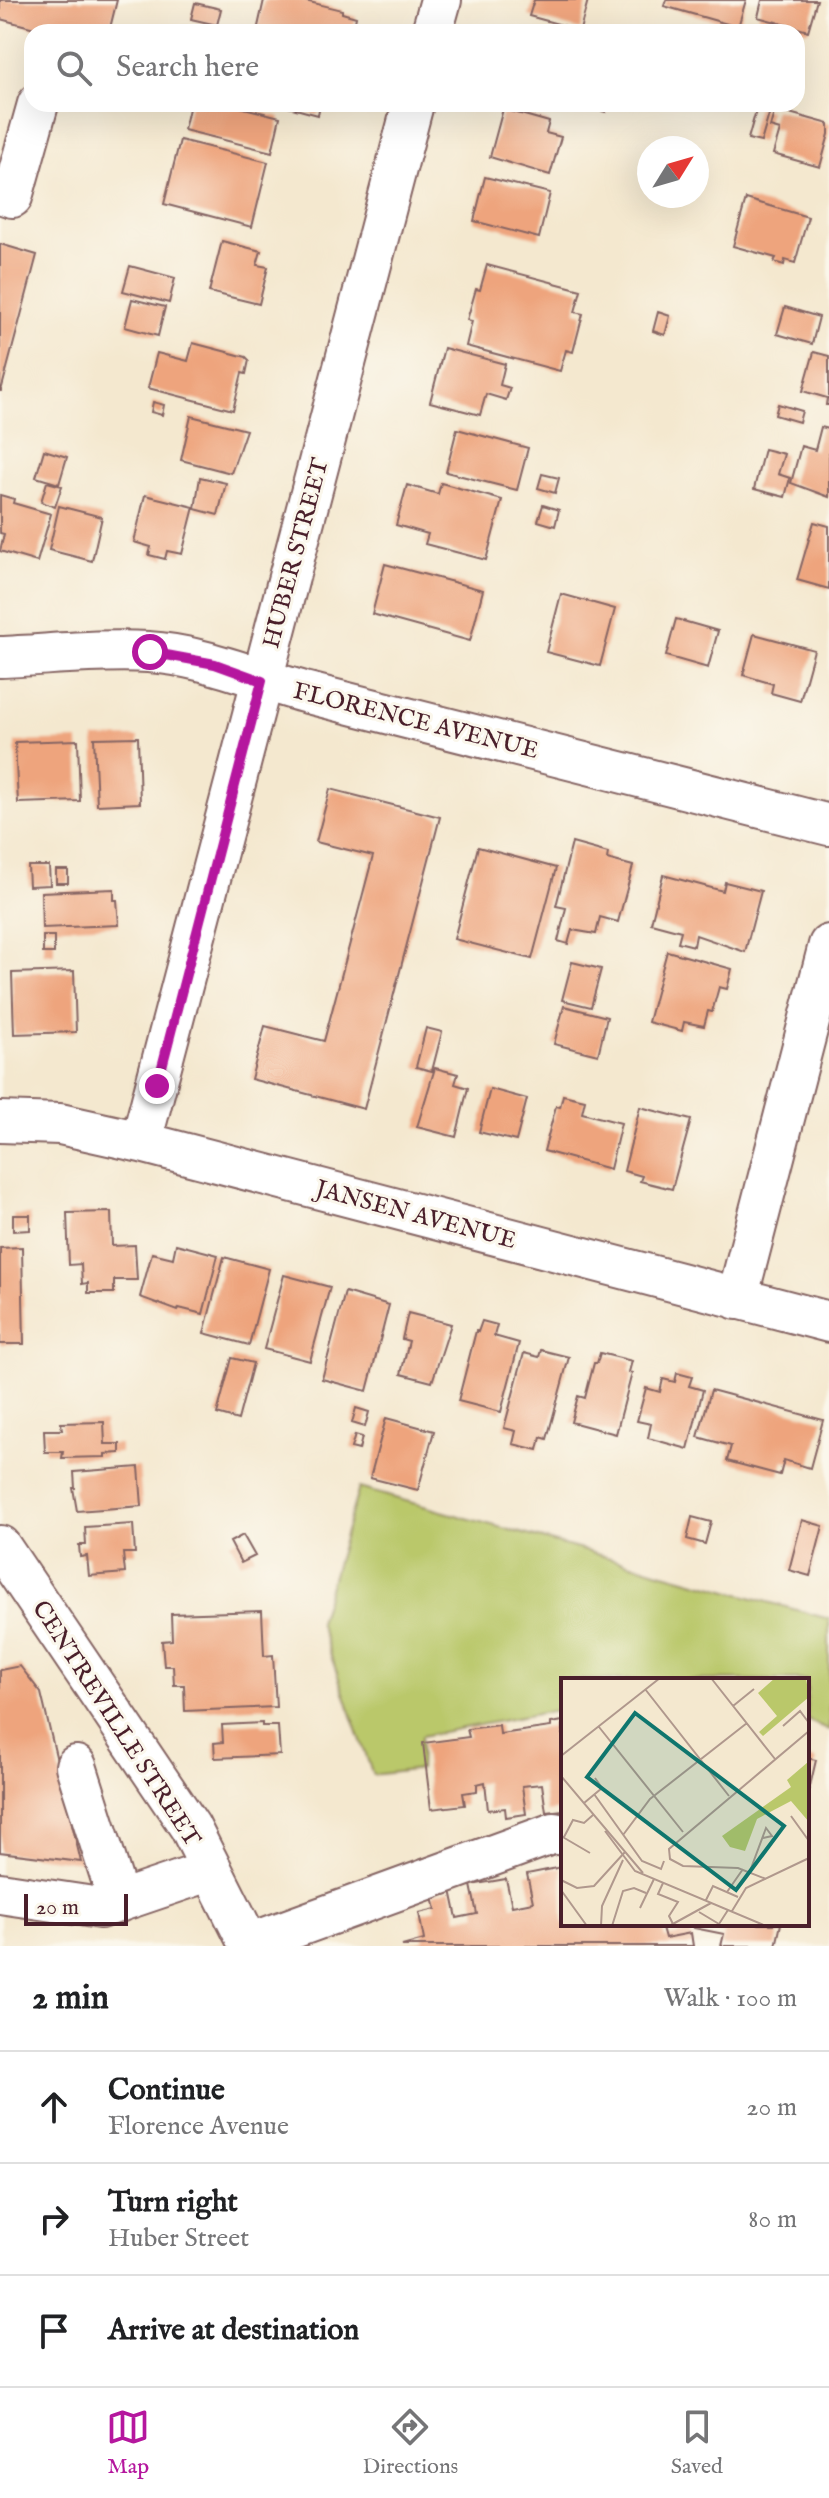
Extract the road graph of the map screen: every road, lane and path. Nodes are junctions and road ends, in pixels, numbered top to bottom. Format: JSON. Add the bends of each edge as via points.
{"nodes":[{"id":1,"x":441,"y":0,"type":"edge"},
{"id":2,"x":434,"y":24,"type":"edge"},
{"id":3,"x":36,"y":112,"type":"edge"},
{"id":4,"x":411,"y":112,"type":"edge"},
{"id":5,"x":0,"y":193,"type":"edge"},
{"id":6,"x":0,"y":657,"type":"edge"},
{"id":7,"x":262,"y":681,"type":"junction"},
{"id":8,"x":829,"y":825,"type":"edge"},
{"id":9,"x":829,"y":945,"type":"edge"},
{"id":10,"x":0,"y":1122,"type":"edge"},
{"id":11,"x":141,"y":1142,"type":"junction"},
{"id":12,"x":737,"y":1299,"type":"junction"},
{"id":13,"x":829,"y":1322,"type":"edge"},
{"id":14,"x":0,"y":1546,"type":"edge"},
{"id":15,"x":76,"y":1766,"type":"dead end"},
{"id":16,"x":561,"y":1835,"type":"edge"},
{"id":17,"x":212,"y":1870,"type":"junction"},
{"id":18,"x":0,"y":1893,"type":"edge"},
{"id":19,"x":119,"y":1902,"type":"junction"},
{"id":20,"x":250,"y":1945,"type":"edge"}],
"edges":[{"from":1,"to":2,"type":"street"},
{"from":3,"to":5,"type":"street","via":[[12,197]]},
{"from":4,"to":7,"type":"street","name":"HUBER STREET"},
{"from":6,"to":7,"type":"street","name":"FLORENCE AVENUE","via":[[150,652],[215,664]]},
{"from":7,"to":8,"type":"street","name":"FLORENCE AVENUE"},
{"from":7,"to":11,"type":"street","name":"HUBER STREET"},
{"from":9,"to":12,"type":"street"},
{"from":10,"to":11,"type":"street","name":"JANSEN AVENUE","via":[[60,1124]]},
{"from":11,"to":12,"type":"street","name":"JANSEN AVENUE"},
{"from":12,"to":13,"type":"street","name":"JANSEN AVENUE"},
{"from":14,"to":17,"type":"street","name":"CENTREVILLE STREET","via":[[190,1827]]},
{"from":15,"to":19,"type":"street"},
{"from":16,"to":20,"type":"street"},
{"from":17,"to":19,"type":"street"},
{"from":17,"to":20,"type":"street","name":"CENTREVILLE STREET"},
{"from":18,"to":19,"type":"street","via":[[100,1908]]}]}
